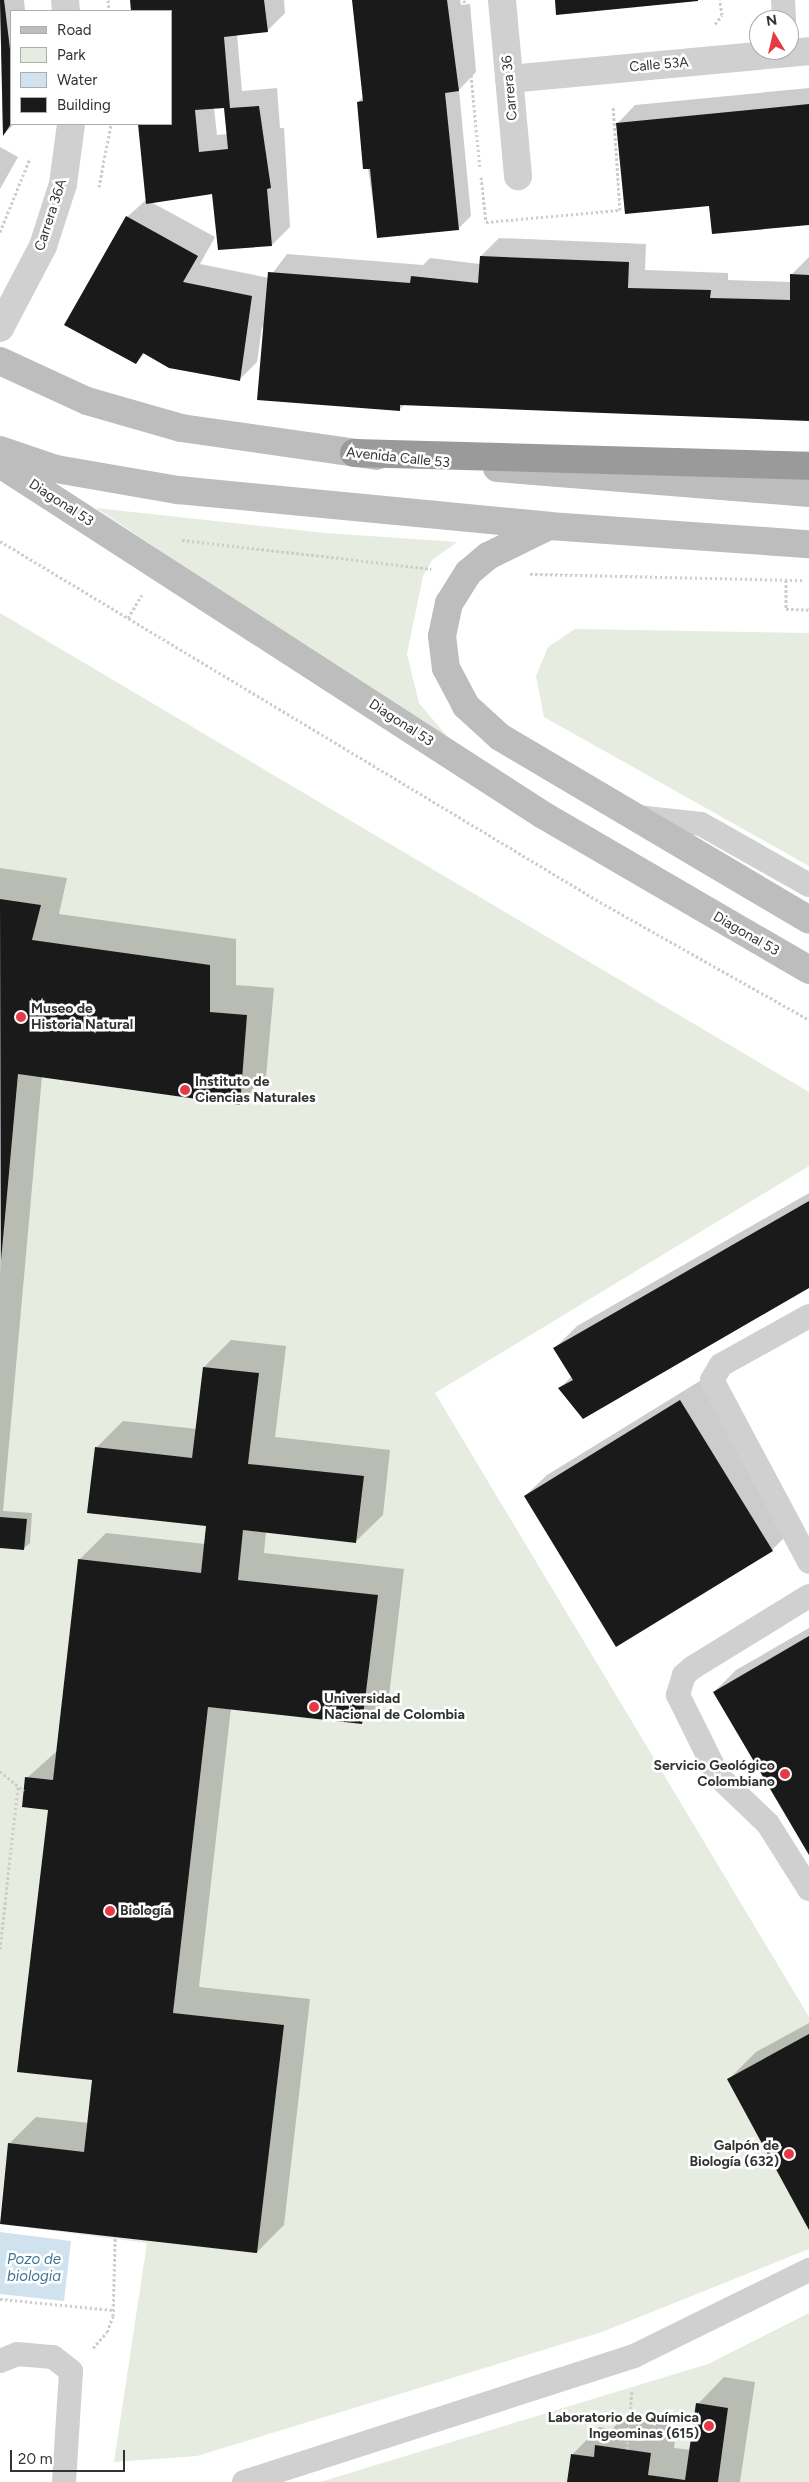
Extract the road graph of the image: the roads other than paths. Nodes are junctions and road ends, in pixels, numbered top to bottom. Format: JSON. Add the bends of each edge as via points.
{"nodes":[{"id":1,"x":502,"y":0,"type":"edge"},
{"id":2,"x":749,"y":56,"type":"edge"},
{"id":3,"x":509,"y":80,"type":"junction"},
{"id":4,"x":71,"y":125,"type":"edge"},
{"id":5,"x":518,"y":176,"type":"dead end"},
{"id":6,"x":0,"y":328,"type":"edge"},
{"id":7,"x":0,"y":361,"type":"edge"},
{"id":8,"x":0,"y":450,"type":"edge"},
{"id":9,"x":354,"y":453,"type":"junction"},
{"id":10,"x":0,"y":464,"type":"edge"},
{"id":11,"x":809,"y":466,"type":"edge"},
{"id":12,"x":796,"y":492,"type":"edge"},
{"id":13,"x":549,"y":526,"type":"junction"},
{"id":14,"x":797,"y":544,"type":"edge"},
{"id":15,"x":634,"y":817,"type":"junction"},
{"id":16,"x":805,"y":883,"type":"edge"},
{"id":17,"x":784,"y":905,"type":"junction"},
{"id":18,"x":809,"y":920,"type":"edge"},
{"id":19,"x":809,"y":970,"type":"edge"},
{"id":20,"x":809,"y":1316,"type":"edge"},
{"id":21,"x":809,"y":1562,"type":"edge"},
{"id":22,"x":809,"y":1596,"type":"edge"},
{"id":23,"x":809,"y":1889,"type":"edge"},
{"id":24,"x":809,"y":2270,"type":"edge"},
{"id":25,"x":0,"y":2361,"type":"edge"},
{"id":26,"x":64,"y":2482,"type":"edge"},
{"id":27,"x":244,"y":2482,"type":"edge"}],
"edges":[{"from":1,"to":3,"type":"street","name":"Carrera 36"},
{"from":2,"to":3,"type":"street","name":"Calle 53A"},
{"from":3,"to":5,"type":"street","name":"Carrera 36"},
{"from":4,"to":6,"type":"street","name":"Carrera 36A","via":[[63,184],[43,246]]},
{"from":7,"to":9,"type":"main road","name":"Avenida Calle 53","via":[[132,415],[251,441]]},
{"from":8,"to":13,"type":"main road","via":[[56,469],[119,482]]},
{"from":9,"to":11,"type":"highway"},
{"from":9,"to":12,"type":"main road","name":"Avenida Calle 53","via":[[636,482]]},
{"from":10,"to":19,"type":"main road","name":"Diagonal 53","via":[[543,815]]},
{"from":13,"to":14,"type":"main road"},
{"from":13,"to":15,"type":"main road","via":[[488,556],[468,573],[449,603],[442,636],[446,668],[466,706],[500,737]]},
{"from":15,"to":16,"type":"lane","via":[[701,824]]},
{"from":15,"to":17,"type":"main road"},
{"from":16,"to":17,"type":"lane"},
{"from":17,"to":18,"type":"main road"},
{"from":20,"to":21,"type":"lane","via":[[721,1365],[712,1380]]},
{"from":22,"to":23,"type":"lane","via":[[692,1668],[684,1675],[678,1695],[718,1776],[768,1824]]},
{"from":24,"to":27,"type":"lane","via":[[634,2356]]},
{"from":25,"to":26,"type":"lane","via":[[17,2354],[53,2357],[72,2370]]}]}
